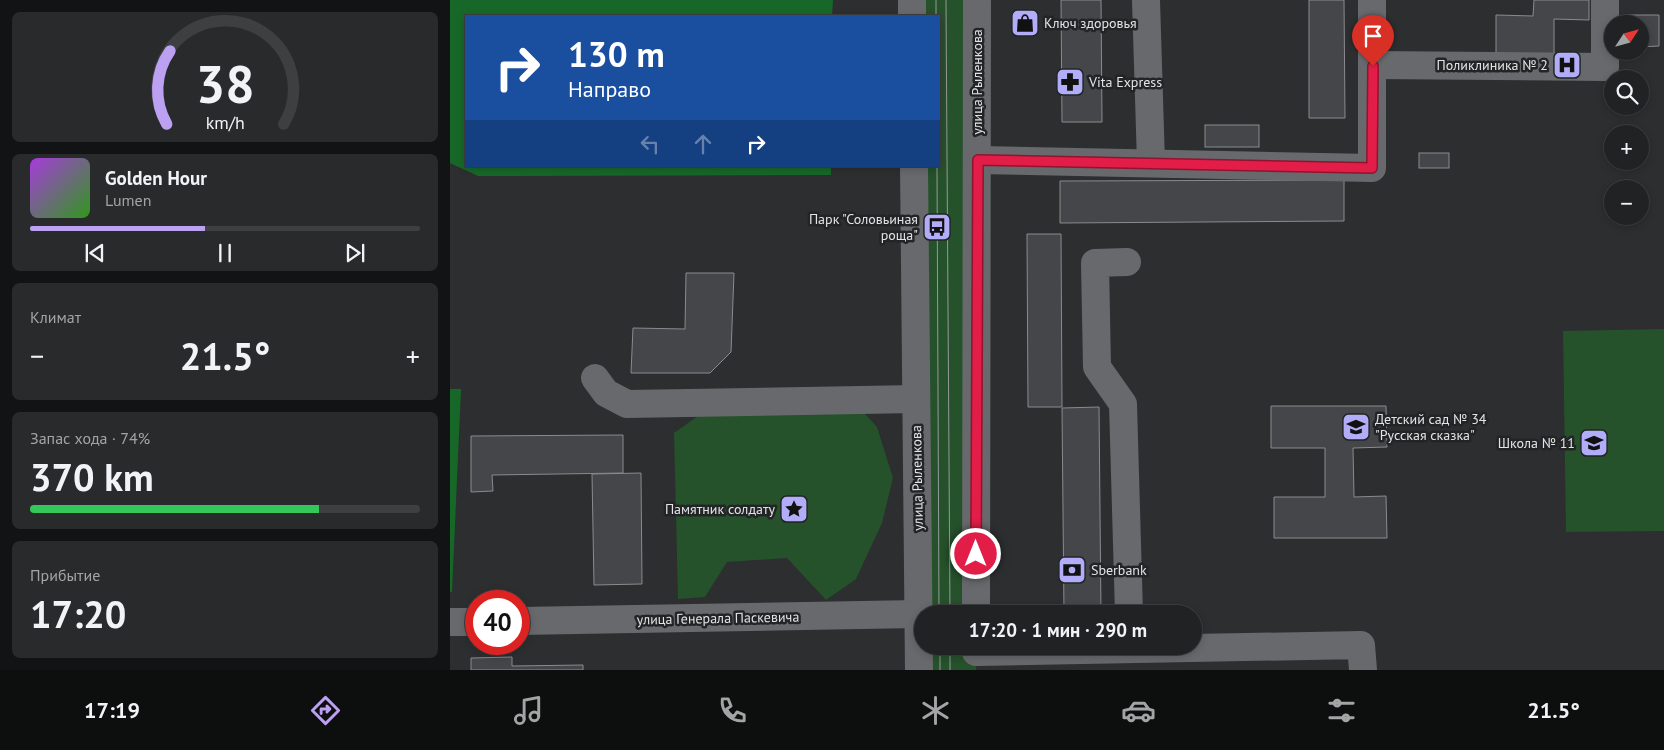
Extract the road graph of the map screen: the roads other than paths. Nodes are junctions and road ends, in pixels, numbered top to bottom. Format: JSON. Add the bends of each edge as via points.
{"nodes":[{"id":1,"x":912,"y":0,"type":"edge"},
{"id":2,"x":977,"y":0,"type":"edge"},
{"id":3,"x":1146,"y":0,"type":"edge"},
{"id":4,"x":1372,"y":0,"type":"edge"},
{"id":5,"x":1605,"y":0,"type":"edge"},
{"id":6,"x":912,"y":15,"type":"edge"},
{"id":7,"x":1373,"y":66,"type":"junction"},
{"id":8,"x":978,"y":160,"type":"junction"},
{"id":9,"x":1151,"y":163,"type":"junction"},
{"id":10,"x":914,"y":167,"type":"edge"},
{"id":11,"x":1127,"y":262,"type":"dead end"},
{"id":12,"x":595,"y":378,"type":"dead end"},
{"id":13,"x":916,"y":399,"type":"junction"},
{"id":14,"x":918,"y":605,"type":"edge"},
{"id":15,"x":976,"y":605,"type":"edge"},
{"id":16,"x":1129,"y":605,"type":"edge"},
{"id":17,"x":914,"y":614,"type":"edge"},
{"id":18,"x":530,"y":621,"type":"edge"},
{"id":19,"x":450,"y":622,"type":"edge"},
{"id":20,"x":465,"y":622,"type":"edge"},
{"id":21,"x":1202,"y":647,"type":"edge"},
{"id":22,"x":918,"y":655,"type":"edge"},
{"id":23,"x":995,"y":655,"type":"edge"},
{"id":24,"x":976,"y":656,"type":"edge"},
{"id":25,"x":918,"y":670,"type":"edge"},
{"id":26,"x":1362,"y":670,"type":"edge"}],
"edges":[{"from":1,"to":6,"type":"street"},
{"from":2,"to":8,"type":"street","name":"улица Рыленкова"},
{"from":3,"to":9,"type":"street"},
{"from":4,"to":7,"type":"street"},
{"from":5,"to":7,"type":"street","via":[[1605,67]]},
{"from":7,"to":9,"type":"street","via":[[1372,168]]},
{"from":8,"to":9,"type":"street"},
{"from":8,"to":15,"type":"street","name":"улица Рыленкова"},
{"from":10,"to":13,"type":"street","name":"улица Рыленкова"},
{"from":11,"to":16,"type":"street","via":[[1095,263],[1096,367],[1123,404]]},
{"from":12,"to":13,"type":"street","via":[[606,393],[628,404]]},
{"from":13,"to":14,"type":"street","name":"улица Рыленкова"},
{"from":17,"to":18,"type":"street","name":"улица Генерала Паскевича"},
{"from":19,"to":20,"type":"street"},
{"from":21,"to":26,"type":"street","via":[[1361,645]]},
{"from":22,"to":25,"type":"street","name":"улица Рыленкова"},
{"from":23,"to":24,"type":"street"}]}
